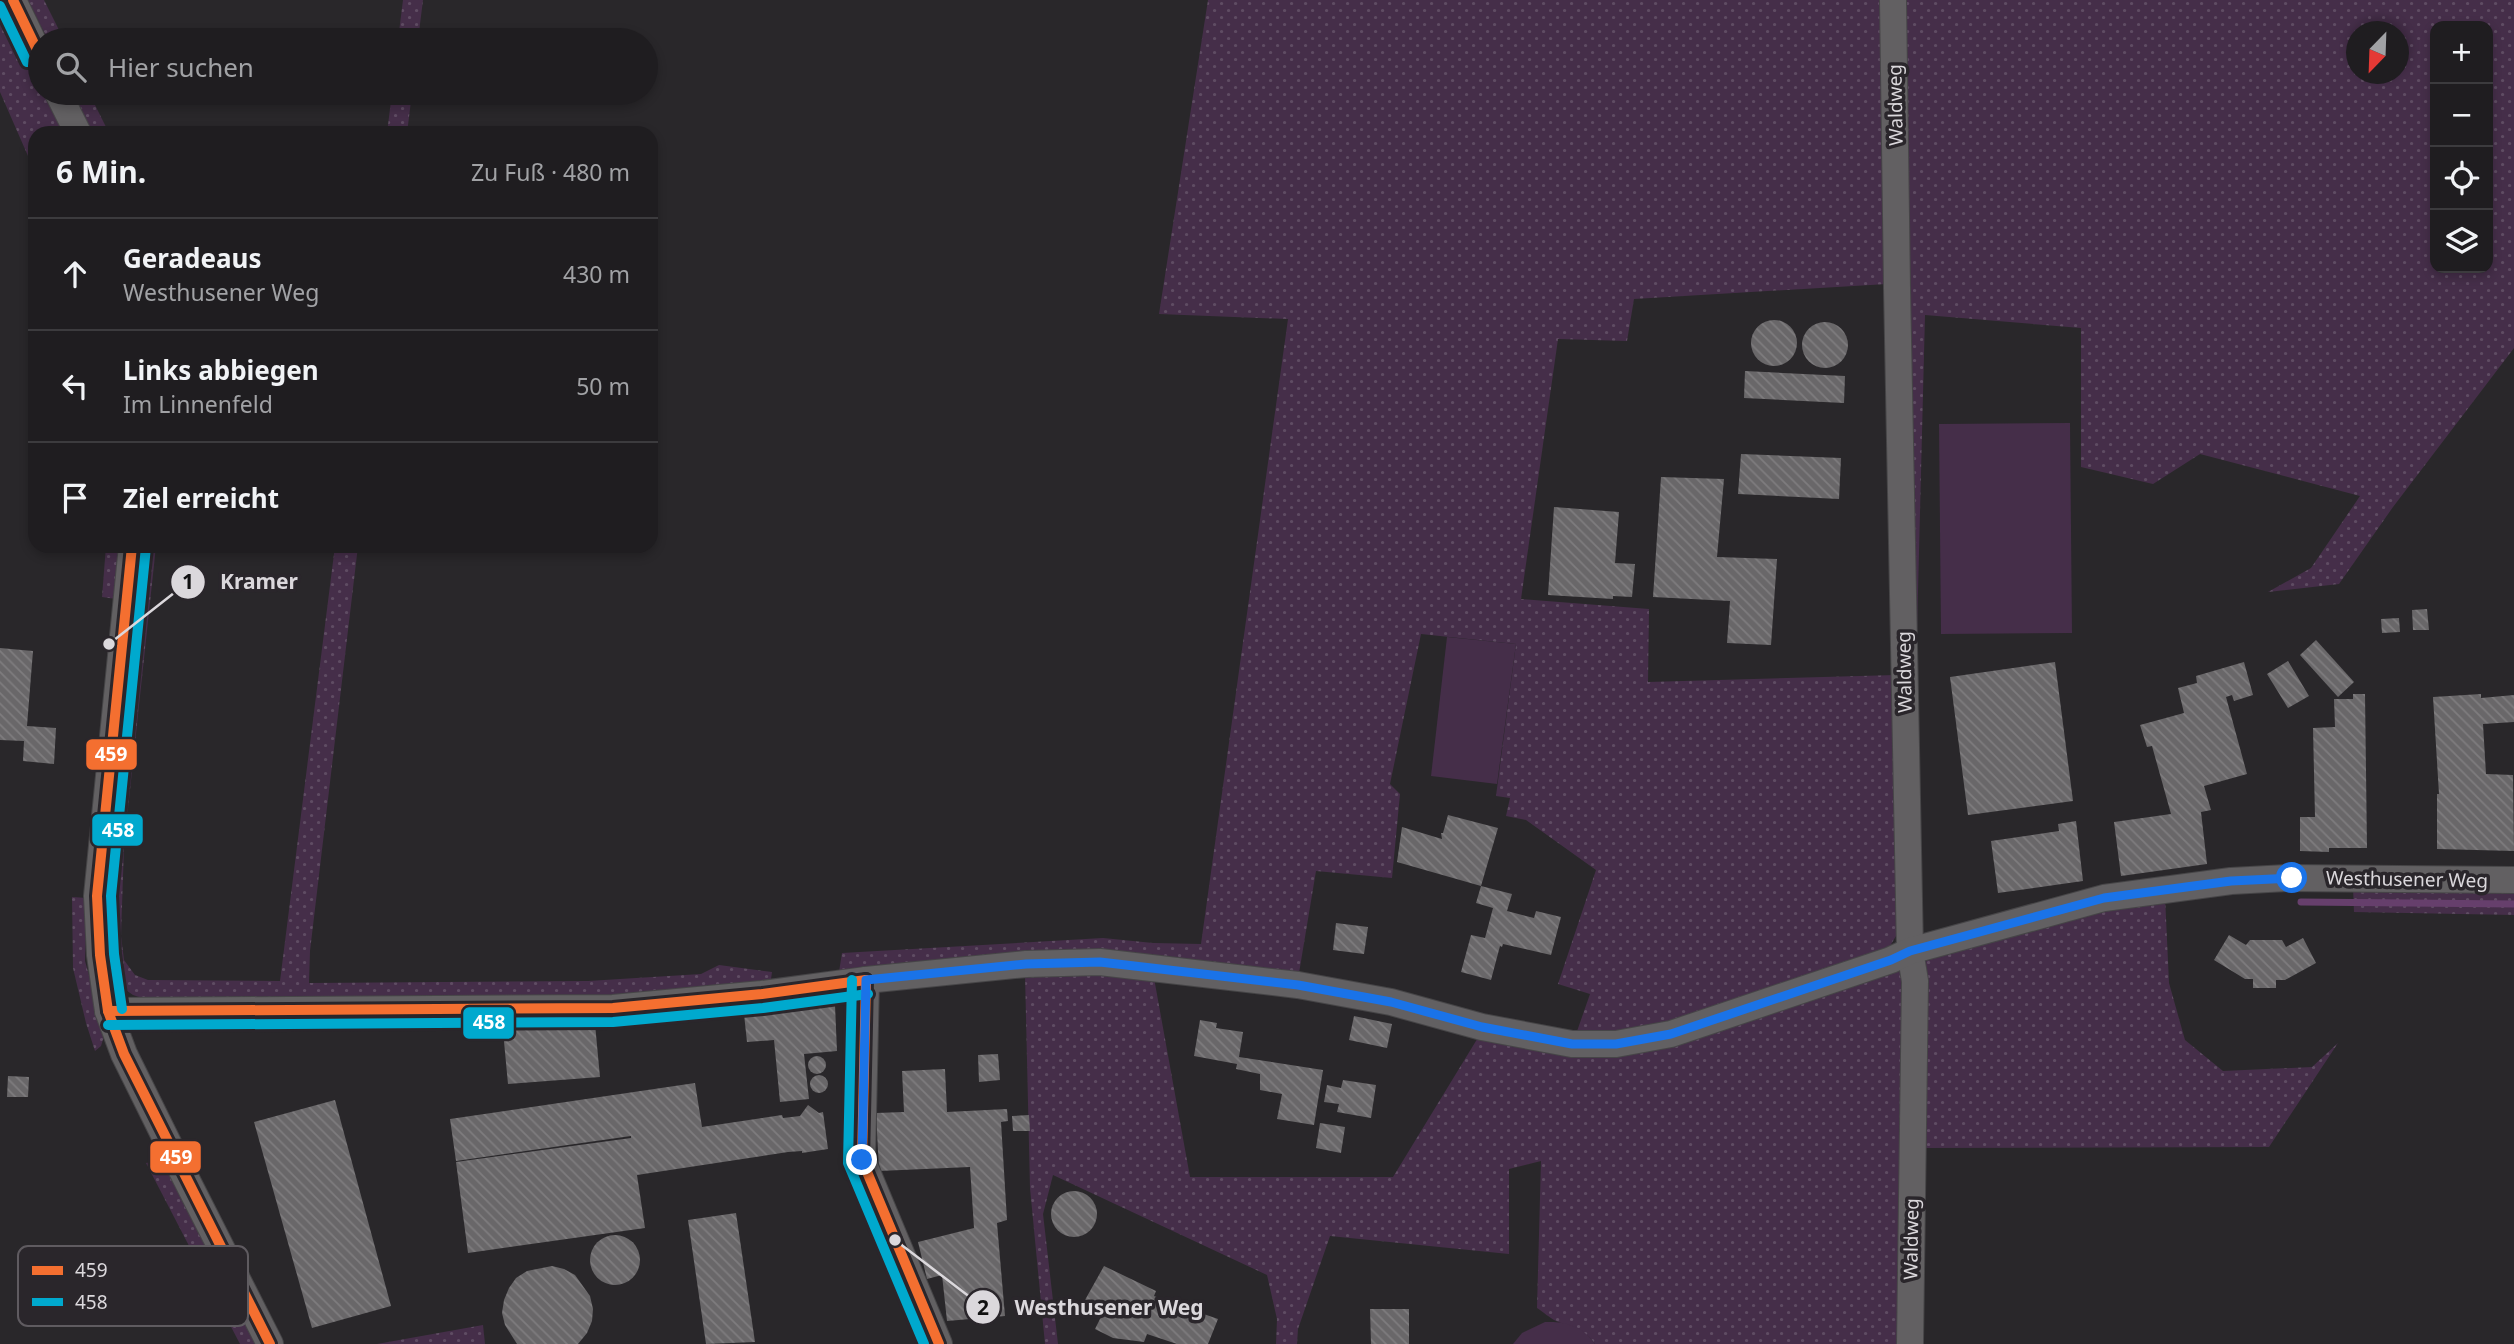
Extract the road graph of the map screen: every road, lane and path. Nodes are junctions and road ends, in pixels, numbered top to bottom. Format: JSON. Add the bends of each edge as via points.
{"nodes":[{"id":1,"x":13,"y":0,"type":"edge"},
{"id":2,"x":1893,"y":0,"type":"edge"},
{"id":3,"x":28,"y":31,"type":"edge"},
{"id":4,"x":64,"y":105,"type":"edge"},
{"id":5,"x":74,"y":126,"type":"edge"},
{"id":6,"x":131,"y":553,"type":"edge"},
{"id":7,"x":2514,"y":880,"type":"edge"},
{"id":8,"x":1910,"y":951,"type":"junction"},
{"id":9,"x":866,"y":980,"type":"junction"},
{"id":10,"x":108,"y":1010,"type":"junction"},
{"id":11,"x":220,"y":1246,"type":"edge"},
{"id":12,"x":248,"y":1301,"type":"edge"},
{"id":13,"x":270,"y":1344,"type":"edge"},
{"id":14,"x":939,"y":1344,"type":"edge"},
{"id":15,"x":1910,"y":1344,"type":"edge"}],
"edges":[{"from":1,"to":3,"type":"street"},
{"from":2,"to":8,"type":"street","name":"Waldweg"},
{"from":4,"to":5,"type":"street"},
{"from":6,"to":10,"type":"street","via":[[97,896]]},
{"from":7,"to":8,"type":"street","name":"Westhusener Weg","via":[[2231,881],[2104,898]]},
{"from":8,"to":9,"type":"street","name":"Westhusener Weg","via":[[1671,1034],[1616,1044],[1572,1044],[1507,1032],[1391,1002],[1298,985],[1100,962],[1026,964]]},
{"from":8,"to":15,"type":"street","name":"Waldweg","via":[[1915,981]]},
{"from":9,"to":10,"type":"street","name":"Westhusener Weg","via":[[613,1008]]},
{"from":9,"to":14,"type":"street","via":[[862,1160]]},
{"from":10,"to":11,"type":"street","via":[[124,1054]]},
{"from":12,"to":13,"type":"street"}]}
